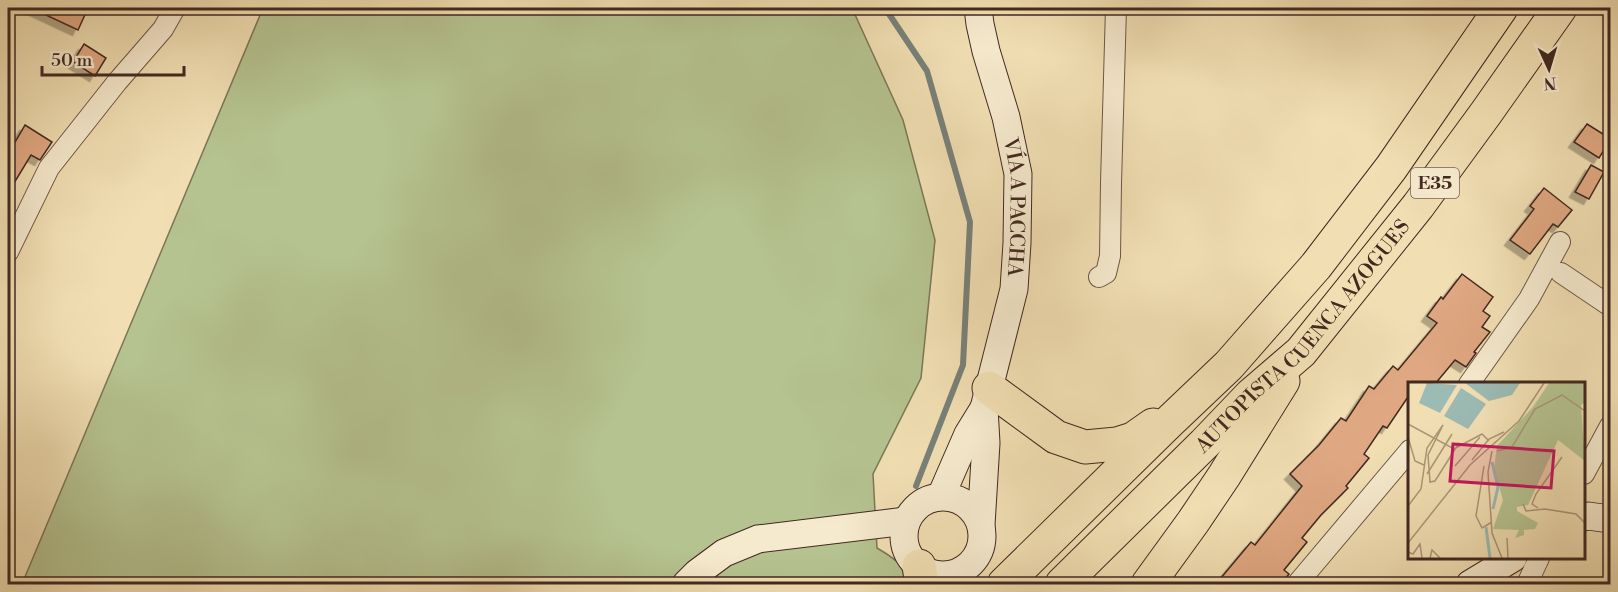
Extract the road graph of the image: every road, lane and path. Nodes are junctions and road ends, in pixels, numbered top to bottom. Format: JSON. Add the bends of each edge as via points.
{"nodes":[{"id":1,"x":175,"y":8,"type":"edge"},
{"id":2,"x":978,"y":8,"type":"edge"},
{"id":3,"x":1116,"y":8,"type":"edge"},
{"id":4,"x":1501,"y":8,"type":"edge"},
{"id":5,"x":1560,"y":8,"type":"edge"},
{"id":6,"x":1560,"y":242,"type":"dead end"},
{"id":7,"x":8,"y":252,"type":"edge"},
{"id":8,"x":1561,"y":273,"type":"dead end"},
{"id":9,"x":1099,"y":277,"type":"dead end"},
{"id":10,"x":1611,"y":306,"type":"edge"},
{"id":11,"x":1301,"y":352,"type":"junction"},
{"id":12,"x":1470,"y":382,"type":"edge"},
{"id":13,"x":1206,"y":386,"type":"junction"},
{"id":14,"x":987,"y":398,"type":"junction"},
{"id":15,"x":1611,"y":426,"type":"edge"},
{"id":16,"x":1408,"y":452,"type":"edge"},
{"id":17,"x":1585,"y":472,"type":"edge"},
{"id":18,"x":941,"y":496,"type":"junction"},
{"id":19,"x":1585,"y":517,"type":"edge"},
{"id":20,"x":1611,"y":519,"type":"edge"},
{"id":21,"x":906,"y":521,"type":"junction"},
{"id":22,"x":981,"y":525,"type":"junction"},
{"id":23,"x":1511,"y":559,"type":"edge"},
{"id":24,"x":1539,"y":559,"type":"edge"},
{"id":25,"x":990,"y":574,"type":"edge"},
{"id":26,"x":920,"y":575,"type":"edge"},
{"id":27,"x":686,"y":585,"type":"edge"},
{"id":28,"x":1062,"y":585,"type":"edge"},
{"id":29,"x":1148,"y":585,"type":"edge"},
{"id":30,"x":1297,"y":585,"type":"edge"},
{"id":31,"x":1470,"y":585,"type":"edge"},
{"id":32,"x":1527,"y":585,"type":"edge"}],
"edges":[{"from":1,"to":7,"type":"street","via":[[163,29],[49,168]]},
{"from":2,"to":14,"type":"main road","name":"VÍA A PACCHA","via":[[1018,174],[1014,289]]},
{"from":3,"to":9,"type":"street","via":[[1110,256],[1106,273]]},
{"from":4,"to":13,"type":"highway","name":"AUTOPISTA CUENCA AZOGUES","number":"E35","via":[[1391,168],[1316,266]]},
{"from":5,"to":11,"type":"highway","name":"AUTOPISTA CUENCA AZOGUES","number":"E35","via":[[1418,206]]},
{"from":6,"to":12,"type":"street","via":[[1529,299]]},
{"from":8,"to":10,"type":"street"},
{"from":11,"to":28,"type":"highway","name":"AUTOPISTA CUENCA AZOGUES","number":"E35","via":[[1251,394]]},
{"from":11,"to":29,"type":"highway","via":[[1218,485]]},
{"from":13,"to":14,"type":"highway","via":[[1133,439],[1085,447],[1056,437]]},
{"from":13,"to":25,"type":"highway","name":"AUTOPISTA CUENCA AZOGUES","number":"E35"},
{"from":14,"to":18,"type":"main road","name":"VÍA A PACCHA"},
{"from":14,"to":22,"type":"main road","name":"VÍA A PACCHA"},
{"from":15,"to":17,"type":"street"},
{"from":16,"to":30,"type":"street"},
{"from":18,"to":21,"type":"main road","via":[[920,504]]},
{"from":18,"to":22,"type":"main road","via":[[966,504]]},
{"from":19,"to":20,"type":"main road"},
{"from":21,"to":26,"type":"main road","via":[[905,546]]},
{"from":21,"to":27,"type":"main road","via":[[758,539],[724,553]]},
{"from":22,"to":25,"type":"main road","name":"VÍA A PACCHA","via":[[980,549]]},
{"from":23,"to":31,"type":"main road"},
{"from":24,"to":32,"type":"street"},
{"from":25,"to":26,"type":"main road","via":[[965,568],[942,575]]}]}
